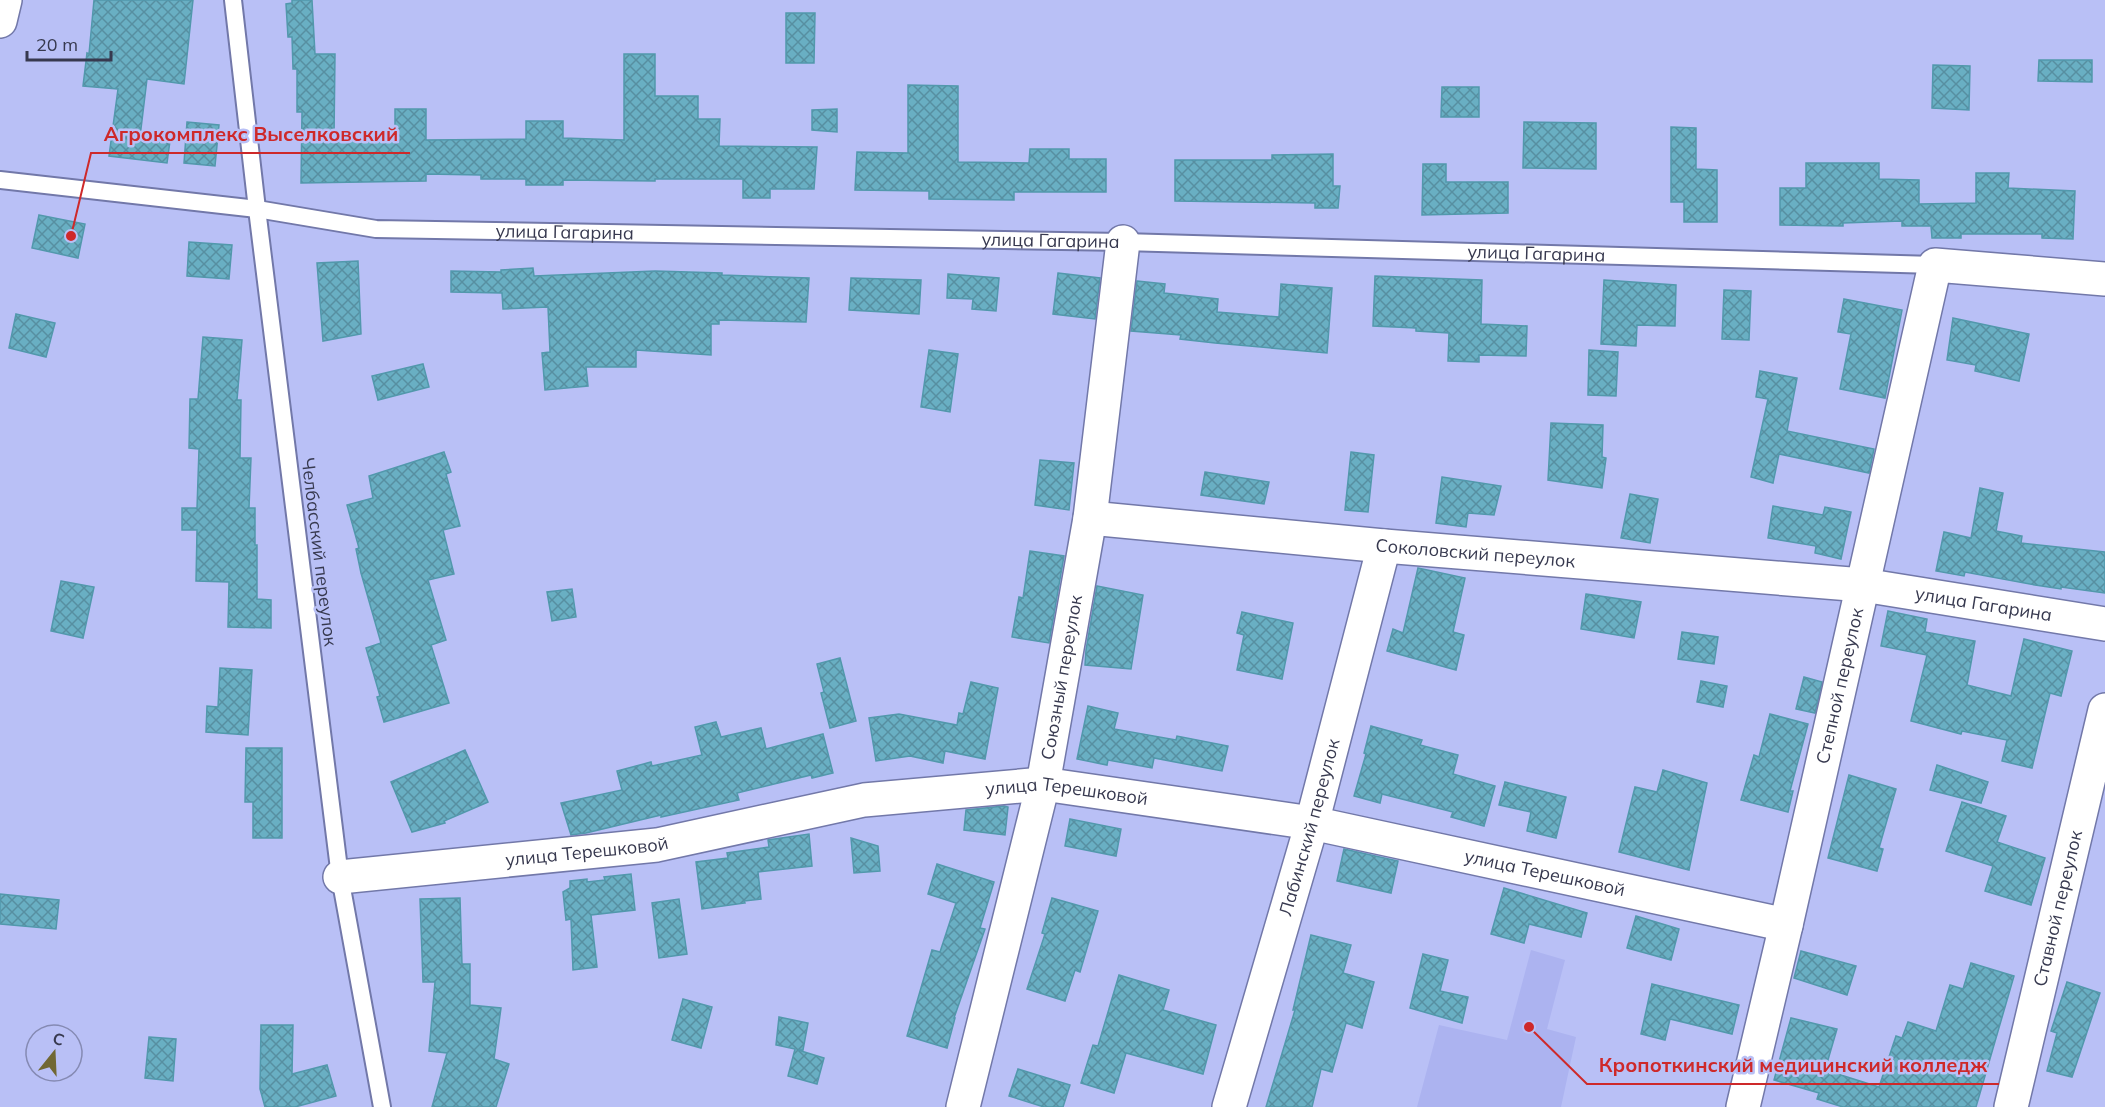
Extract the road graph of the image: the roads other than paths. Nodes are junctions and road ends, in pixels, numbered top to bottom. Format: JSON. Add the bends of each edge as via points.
{"nodes":[{"id":1,"x":5,"y":0,"type":"edge"},
{"id":2,"x":233,"y":0,"type":"edge"},
{"id":3,"x":0,"y":21,"type":"edge"},
{"id":4,"x":0,"y":180,"type":"edge"},
{"id":5,"x":257,"y":209,"type":"junction"},
{"id":6,"x":1122,"y":242,"type":"junction"},
{"id":7,"x":1935,"y":265,"type":"junction"},
{"id":8,"x":2105,"y":279,"type":"edge"},
{"id":9,"x":1090,"y":518,"type":"junction"},
{"id":10,"x":1384,"y":546,"type":"junction"},
{"id":11,"x":1863,"y":585,"type":"junction"},
{"id":12,"x":2105,"y":624,"type":"edge"},
{"id":13,"x":2105,"y":710,"type":"edge"},
{"id":14,"x":1043,"y":784,"type":"junction"},
{"id":15,"x":1312,"y":823,"type":"junction"},
{"id":16,"x":340,"y":877,"type":"junction"},
{"id":17,"x":1786,"y":925,"type":"junction"},
{"id":18,"x":382,"y":1107,"type":"edge"},
{"id":19,"x":963,"y":1107,"type":"edge"},
{"id":20,"x":1229,"y":1107,"type":"edge"},
{"id":21,"x":1743,"y":1107,"type":"edge"},
{"id":22,"x":2011,"y":1107,"type":"edge"}],
"edges":[{"from":1,"to":3,"type":"street"},
{"from":2,"to":5,"type":"lane","name":"Челбасский переулок"},
{"from":4,"to":5,"type":"lane","name":"улица Гагарина"},
{"from":5,"to":6,"type":"lane","name":"улица Гагарина","via":[[376,229]]},
{"from":5,"to":16,"type":"lane","name":"Челбасский переулок"},
{"from":6,"to":7,"type":"lane","name":"улица Гагарина"},
{"from":6,"to":9,"type":"street","name":"Союзный переулок"},
{"from":7,"to":8,"type":"street","name":"улица Гагарина"},
{"from":7,"to":11,"type":"street","name":"Степной переулок"},
{"from":9,"to":10,"type":"street","name":"Соколовский переулок"},
{"from":9,"to":14,"type":"street","name":"Союзный переулок"},
{"from":10,"to":11,"type":"street","name":"Соколовский переулок"},
{"from":10,"to":15,"type":"street","name":"Лабинский переулок"},
{"from":11,"to":12,"type":"street","name":"улица Гагарина"},
{"from":11,"to":17,"type":"street","name":"Степной переулок"},
{"from":13,"to":22,"type":"street","name":"Ставной переулок"},
{"from":14,"to":15,"type":"street","name":"улица Терешковой"},
{"from":14,"to":16,"type":"street","name":"улица Терешковой","via":[[864,800],[657,845]]},
{"from":14,"to":19,"type":"street","name":"Союзный переулок"},
{"from":15,"to":17,"type":"street","name":"улица Терешковой"},
{"from":15,"to":20,"type":"street","name":"Лабинский переулок"},
{"from":16,"to":18,"type":"lane","name":"Челбасский переулок"},
{"from":17,"to":21,"type":"street","name":"Степной переулок"}]}
